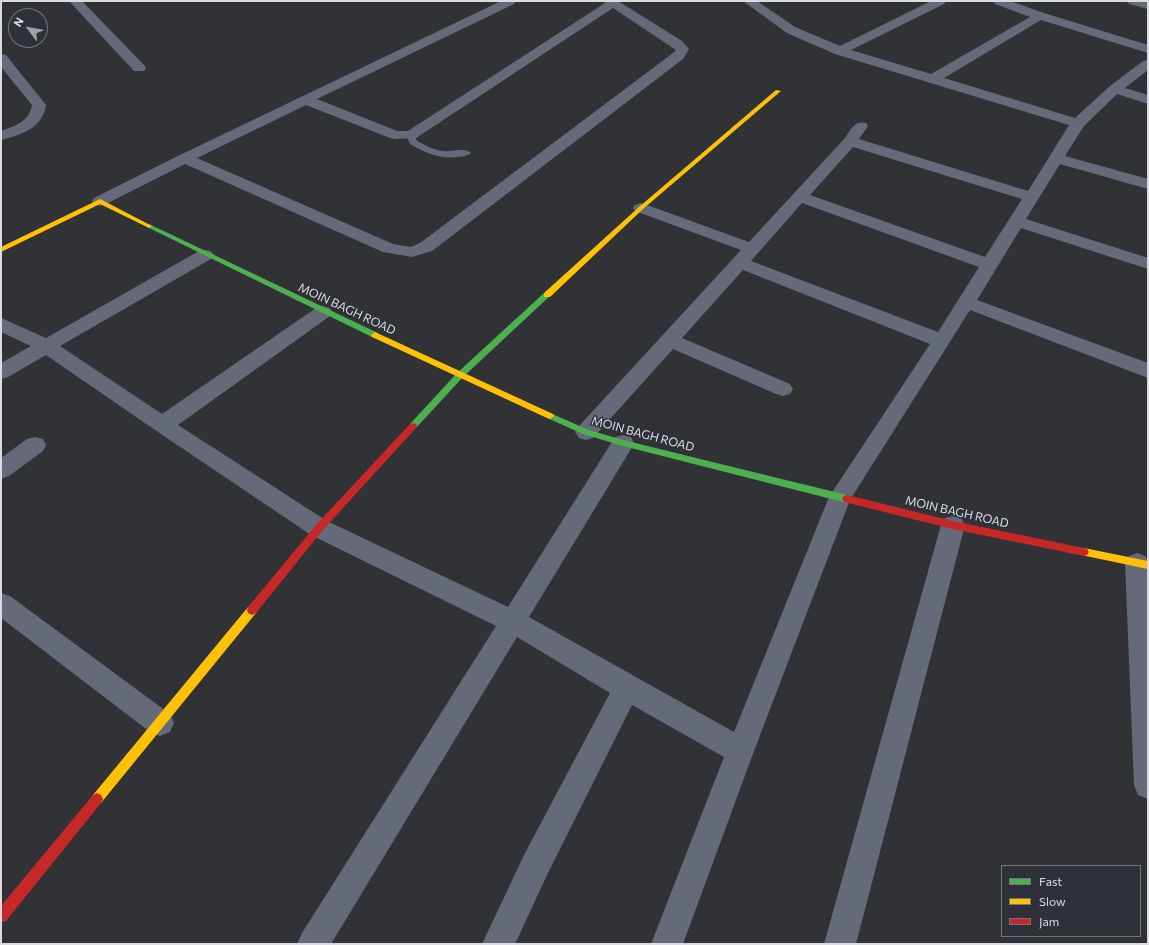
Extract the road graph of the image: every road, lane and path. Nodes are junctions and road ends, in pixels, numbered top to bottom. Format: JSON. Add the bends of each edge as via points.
{"nodes":[{"id":1,"x":75,"y":1,"type":"edge"},
{"id":2,"x":510,"y":1,"type":"edge"},
{"id":3,"x":748,"y":1,"type":"edge"},
{"id":4,"x":940,"y":1,"type":"edge"},
{"id":5,"x":999,"y":1,"type":"edge"},
{"id":6,"x":1037,"y":1,"type":"edge"},
{"id":7,"x":1133,"y":1,"type":"edge"},
{"id":8,"x":612,"y":2,"type":"edge"},
{"id":9,"x":1148,"y":5,"type":"edge"},
{"id":10,"x":1022,"y":10,"type":"junction"},
{"id":11,"x":1040,"y":16,"type":"junction"},
{"id":12,"x":1148,"y":49,"type":"edge"},
{"id":13,"x":840,"y":51,"type":"junction"},
{"id":14,"x":1,"y":58,"type":"edge"},
{"id":15,"x":1148,"y":64,"type":"edge"},
{"id":16,"x":139,"y":68,"type":"dead end"},
{"id":17,"x":934,"y":78,"type":"junction"},
{"id":18,"x":1115,"y":89,"type":"junction"},
{"id":19,"x":778,"y":91,"type":"dead end"},
{"id":20,"x":306,"y":100,"type":"junction"},
{"id":21,"x":1148,"y":100,"type":"edge"},
{"id":22,"x":1078,"y":123,"type":"junction"},
{"id":23,"x":861,"y":126,"type":"dead end"},
{"id":24,"x":411,"y":135,"type":"junction"},
{"id":25,"x":1,"y":136,"type":"edge"},
{"id":26,"x":850,"y":141,"type":"junction"},
{"id":27,"x":466,"y":153,"type":"dead end"},
{"id":28,"x":185,"y":158,"type":"junction"},
{"id":29,"x":1055,"y":158,"type":"junction"},
{"id":30,"x":1148,"y":184,"type":"edge"},
{"id":31,"x":800,"y":197,"type":"junction"},
{"id":32,"x":1032,"y":197,"type":"junction"},
{"id":33,"x":100,"y":201,"type":"junction"},
{"id":34,"x":642,"y":208,"type":"junction"},
{"id":35,"x":1016,"y":221,"type":"junction"},
{"id":36,"x":753,"y":249,"type":"junction"},
{"id":37,"x":1,"y":250,"type":"edge"},
{"id":38,"x":205,"y":255,"type":"junction"},
{"id":39,"x":740,"y":263,"type":"junction"},
{"id":40,"x":1148,"y":264,"type":"edge"},
{"id":41,"x":990,"y":265,"type":"junction"},
{"id":42,"x":966,"y":302,"type":"junction"},
{"id":43,"x":324,"y":312,"type":"junction"},
{"id":44,"x":1,"y":324,"type":"edge"},
{"id":45,"x":670,"y":340,"type":"junction"},
{"id":46,"x":942,"y":341,"type":"junction"},
{"id":47,"x":46,"y":346,"type":"junction"},
{"id":48,"x":1148,"y":371,"type":"edge"},
{"id":49,"x":1,"y":372,"type":"edge"},
{"id":50,"x":460,"y":375,"type":"junction"},
{"id":51,"x":782,"y":389,"type":"dead end"},
{"id":52,"x":162,"y":425,"type":"junction"},
{"id":53,"x":586,"y":432,"type":"junction"},
{"id":54,"x":623,"y":443,"type":"junction"},
{"id":55,"x":35,"y":445,"type":"dead end"},
{"id":56,"x":1,"y":470,"type":"edge"},
{"id":57,"x":840,"y":497,"type":"junction"},
{"id":58,"x":953,"y":525,"type":"junction"},
{"id":59,"x":319,"y":528,"type":"junction"},
{"id":60,"x":1143,"y":564,"type":"edge"},
{"id":61,"x":1,"y":604,"type":"edge"},
{"id":62,"x":514,"y":622,"type":"junction"},
{"id":63,"x":627,"y":688,"type":"junction"},
{"id":64,"x":160,"y":723,"type":"junction"},
{"id":65,"x":740,"y":751,"type":"junction"},
{"id":66,"x":1148,"y":785,"type":"edge"},
{"id":67,"x":1,"y":916,"type":"edge"},
{"id":68,"x":313,"y":944,"type":"edge"},
{"id":69,"x":498,"y":944,"type":"edge"},
{"id":70,"x":667,"y":944,"type":"edge"},
{"id":71,"x":840,"y":944,"type":"edge"}],
"edges":[{"from":1,"to":16,"type":"street"},
{"from":2,"to":20,"type":"street"},
{"from":3,"to":13,"type":"street","via":[[791,30]]},
{"from":4,"to":13,"type":"street"},
{"from":5,"to":10,"type":"street"},
{"from":6,"to":10,"type":"street"},
{"from":7,"to":9,"type":"street"},
{"from":8,"to":24,"type":"street"},
{"from":8,"to":28,"type":"street","via":[[683,50],[426,247],[412,252],[389,248]]},
{"from":10,"to":11,"type":"street"},
{"from":11,"to":12,"type":"street"},
{"from":11,"to":17,"type":"street"},
{"from":13,"to":17,"type":"street"},
{"from":14,"to":25,"type":"street","via":[[39,105],[39,113],[33,122]]},
{"from":15,"to":18,"type":"street"},
{"from":17,"to":22,"type":"street"},
{"from":18,"to":21,"type":"street"},
{"from":18,"to":22,"type":"street"},
{"from":19,"to":34,"type":"street"},
{"from":20,"to":24,"type":"street","via":[[395,136]]},
{"from":20,"to":28,"type":"street"},
{"from":22,"to":29,"type":"street"},
{"from":23,"to":26,"type":"street"},
{"from":24,"to":27,"type":"lane","via":[[413,142],[438,155]]},
{"from":26,"to":31,"type":"street"},
{"from":26,"to":32,"type":"street"},
{"from":28,"to":33,"type":"street"},
{"from":29,"to":30,"type":"street"},
{"from":29,"to":32,"type":"street"},
{"from":31,"to":36,"type":"street"},
{"from":31,"to":41,"type":"street"},
{"from":32,"to":35,"type":"street"},
{"from":33,"to":37,"type":"street"},
{"from":33,"to":38,"type":"street","name":"MOIN BAGH ROAD"},
{"from":34,"to":36,"type":"street"},
{"from":34,"to":50,"type":"street"},
{"from":35,"to":40,"type":"street"},
{"from":35,"to":41,"type":"street"},
{"from":36,"to":39,"type":"street"},
{"from":38,"to":43,"type":"street","name":"MOIN BAGH ROAD"},
{"from":38,"to":47,"type":"street"},
{"from":39,"to":45,"type":"street"},
{"from":39,"to":46,"type":"street"},
{"from":41,"to":42,"type":"street"},
{"from":42,"to":46,"type":"street"},
{"from":42,"to":48,"type":"street"},
{"from":43,"to":50,"type":"street","name":"MOIN BAGH ROAD"},
{"from":43,"to":52,"type":"street"},
{"from":44,"to":47,"type":"street"},
{"from":45,"to":51,"type":"street"},
{"from":45,"to":53,"type":"street"},
{"from":46,"to":57,"type":"street"},
{"from":47,"to":49,"type":"street"},
{"from":47,"to":52,"type":"street"},
{"from":50,"to":53,"type":"street","name":"MOIN BAGH ROAD"},
{"from":50,"to":59,"type":"street"},
{"from":52,"to":59,"type":"street"},
{"from":53,"to":54,"type":"street","name":"MOIN BAGH ROAD"},
{"from":54,"to":57,"type":"street","name":"MOIN BAGH ROAD"},
{"from":54,"to":62,"type":"street"},
{"from":55,"to":56,"type":"street"},
{"from":57,"to":58,"type":"street","name":"MOIN BAGH ROAD"},
{"from":57,"to":65,"type":"street"},
{"from":58,"to":60,"type":"street","name":"MOIN BAGH ROAD"},
{"from":58,"to":71,"type":"street"},
{"from":59,"to":62,"type":"street"},
{"from":59,"to":64,"type":"street"},
{"from":60,"to":66,"type":"street"},
{"from":61,"to":64,"type":"street"},
{"from":62,"to":63,"type":"street"},
{"from":62,"to":68,"type":"street"},
{"from":63,"to":65,"type":"street"},
{"from":63,"to":69,"type":"street","via":[[536,864]]},
{"from":64,"to":67,"type":"street"},
{"from":65,"to":70,"type":"street"}]}
